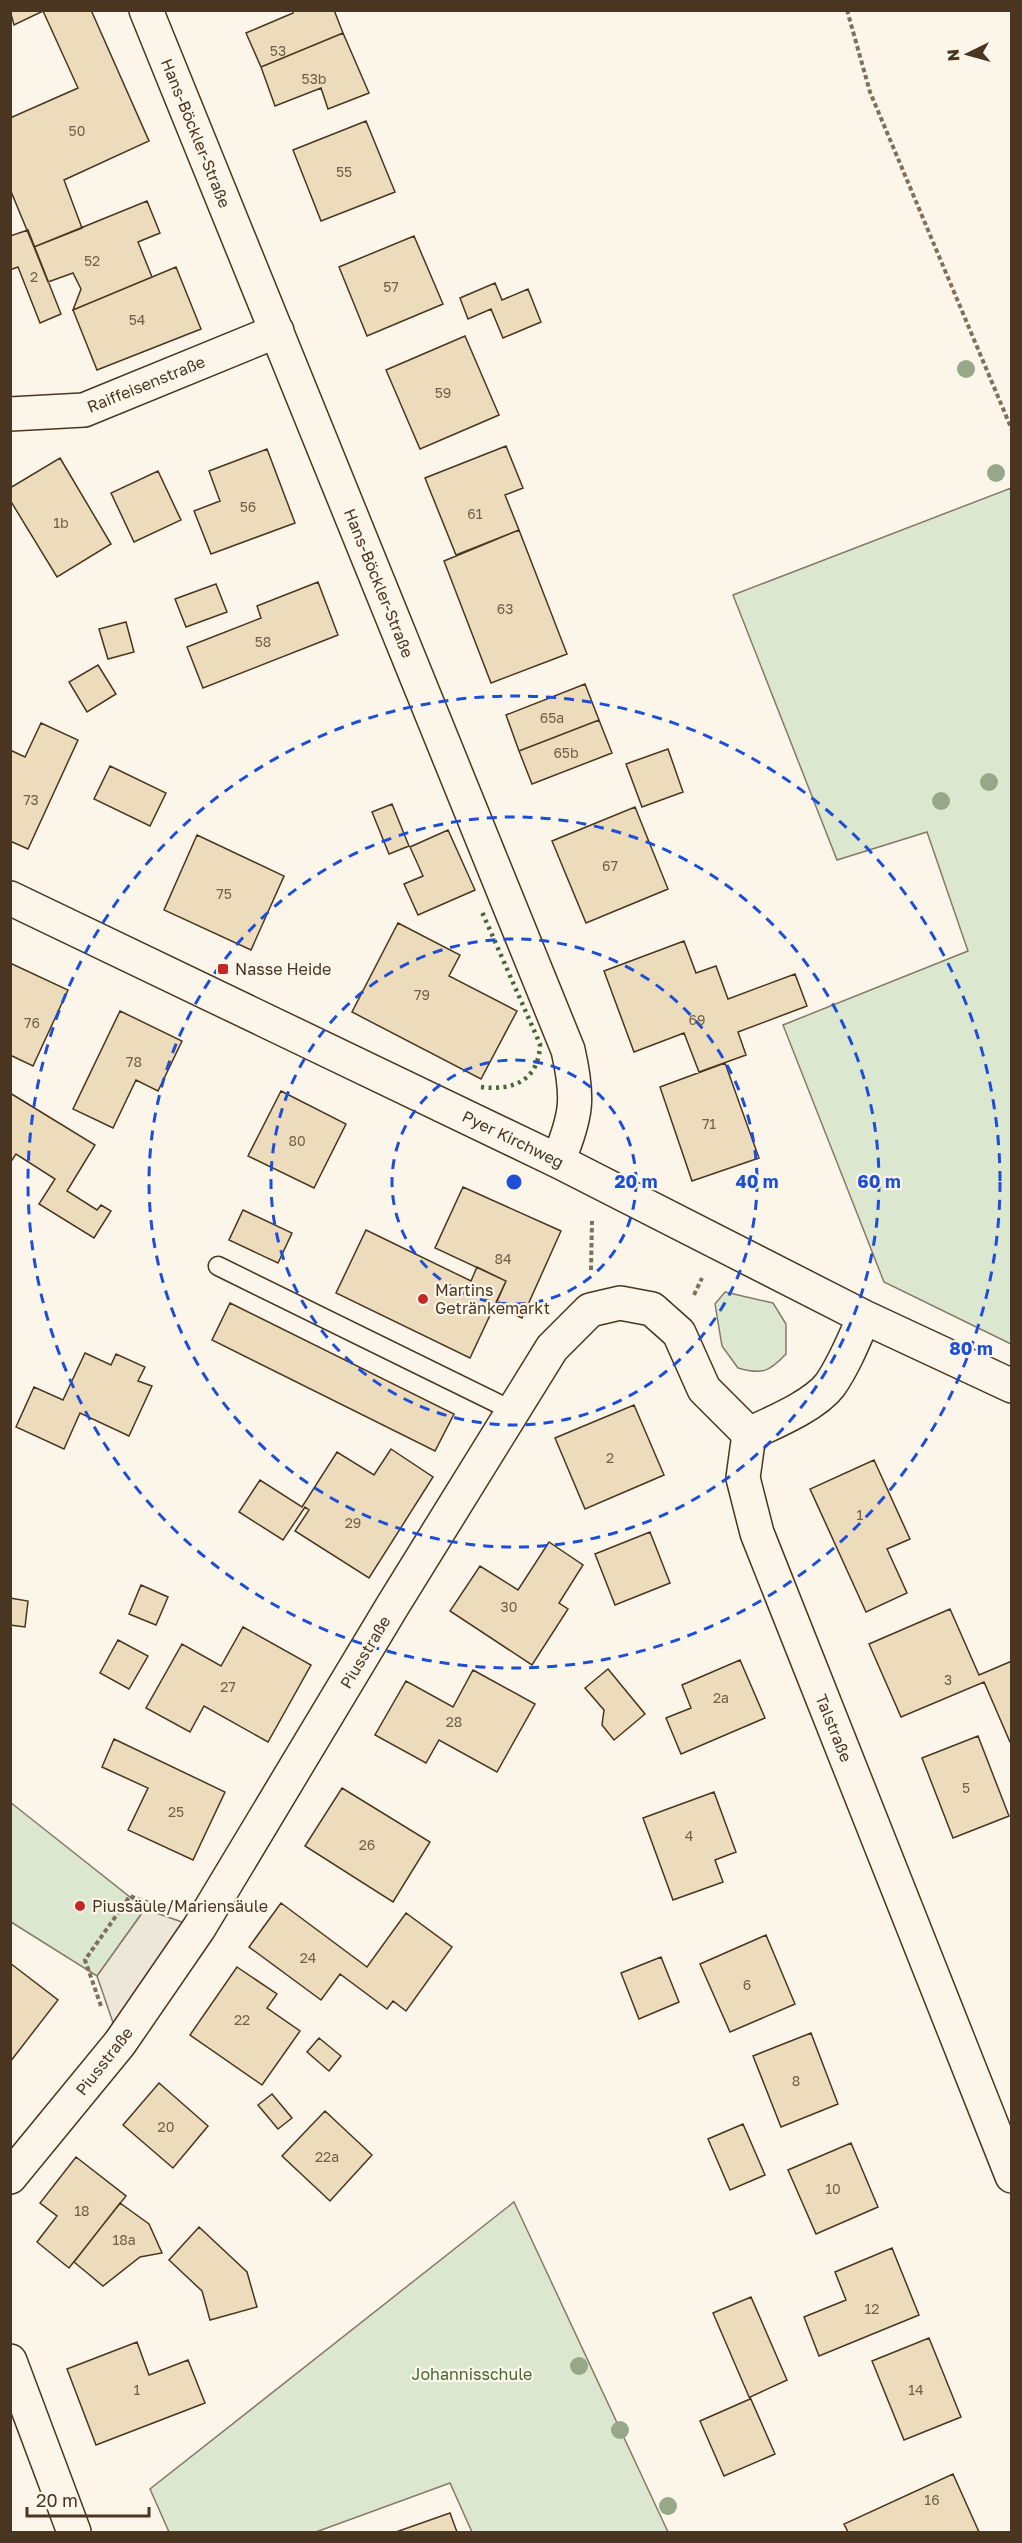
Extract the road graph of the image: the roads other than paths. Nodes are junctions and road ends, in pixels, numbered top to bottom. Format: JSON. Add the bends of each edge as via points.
{"nodes":[{"id":1,"x":146,"y":10,"type":"edge"},
{"id":2,"x":277,"y":331,"type":"junction"},
{"id":3,"x":10,"y":414,"type":"edge"},
{"id":4,"x":10,"y":898,"type":"edge"},
{"id":5,"x":558,"y":1161,"type":"junction"},
{"id":6,"x":218,"y":1266,"type":"dead end"},
{"id":7,"x":864,"y":1317,"type":"junction"},
{"id":8,"x":1011,"y":1386,"type":"edge"},
{"id":9,"x":513,"y":1411,"type":"junction"},
{"id":10,"x":749,"y":1434,"type":"junction"},
{"id":11,"x":1011,"y":2176,"type":"edge"},
{"id":12,"x":10,"y":2177,"type":"edge"},
{"id":13,"x":10,"y":2361,"type":"edge"},
{"id":14,"x":74,"y":2532,"type":"edge"}],
"edges":[{"from":1,"to":2,"type":"street","name":"Hans-Böckler-Straße"},
{"from":2,"to":3,"type":"street","name":"Raiffeisenstraße","via":[[84,410]]},
{"from":2,"to":5,"type":"street","name":"Hans-Böckler-Straße","via":[[568,1050],[576,1086],[572,1127]]},
{"from":4,"to":5,"type":"street","name":"Pyer Kirchweg"},
{"from":5,"to":7,"type":"street","name":"Pyer Kirchweg"},
{"from":6,"to":9,"type":"lane"},
{"from":7,"to":8,"type":"street","name":"Pyer Kirchweg"},
{"from":7,"to":10,"type":"street","via":[[828,1387],[792,1414]]},
{"from":9,"to":10,"type":"street","name":"Piusstraße","via":[[552,1348],[590,1310],[620,1303],[652,1309],[678,1333],[705,1389]]},
{"from":9,"to":12,"type":"street","name":"Piusstraße","via":[[203,1922],[115,2049]]},
{"from":10,"to":11,"type":"street","name":"Talstraße","via":[[743,1478],[757,1533]]},
{"from":13,"to":14,"type":"street"}]}
